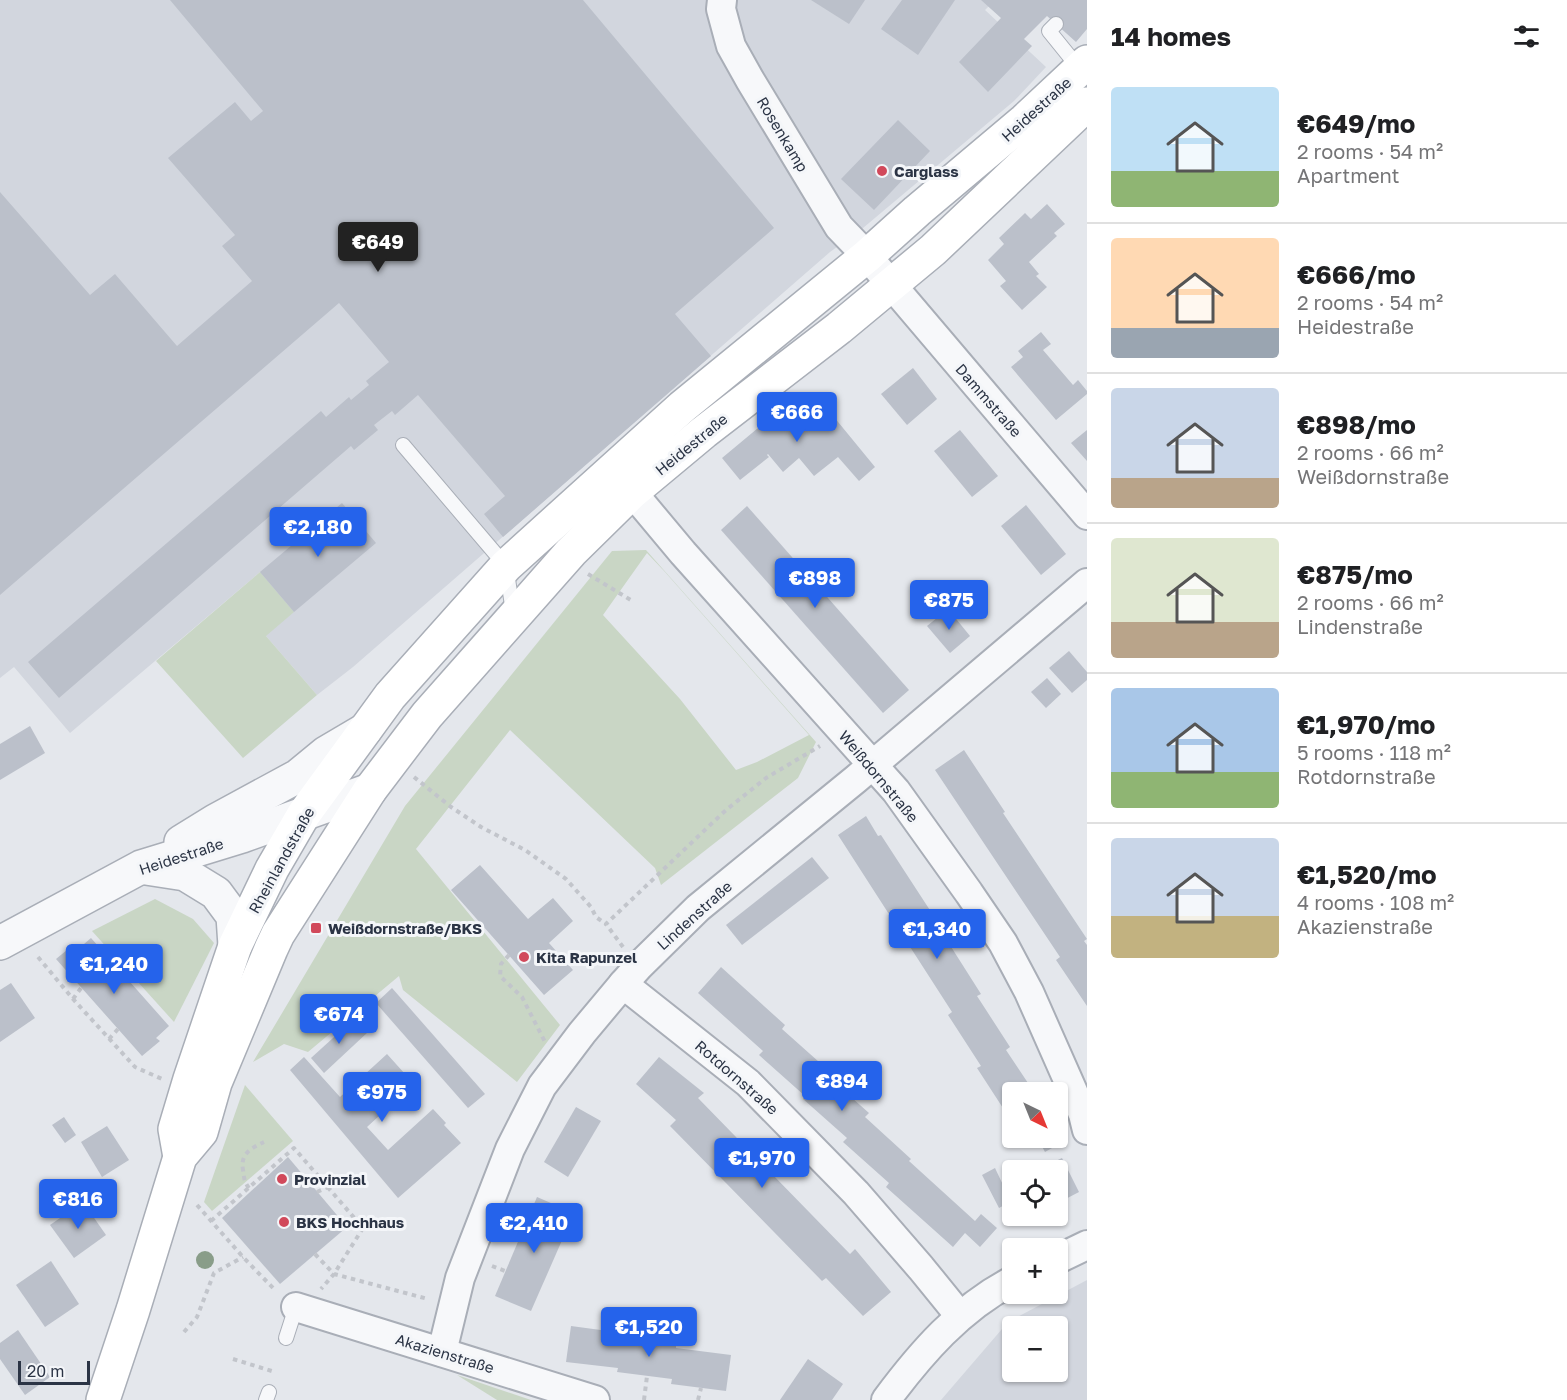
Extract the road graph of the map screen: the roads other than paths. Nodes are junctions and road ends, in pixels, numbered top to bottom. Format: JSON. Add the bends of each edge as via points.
{"nodes":[{"id":1,"x":722,"y":0,"type":"edge"},
{"id":2,"x":1056,"y":24,"type":"dead end"},
{"id":3,"x":1081,"y":68,"type":"edge"},
{"id":4,"x":1087,"y":104,"type":"edge"},
{"id":5,"x":867,"y":256,"type":"junction"},
{"id":6,"x":891,"y":285,"type":"junction"},
{"id":7,"x":403,"y":445,"type":"dead end"},
{"id":8,"x":632,"y":492,"type":"junction"},
{"id":9,"x":1087,"y":515,"type":"edge"},
{"id":10,"x":506,"y":566,"type":"junction"},
{"id":11,"x":1087,"y":583,"type":"edge"},
{"id":12,"x":471,"y":605,"type":"joint"},
{"id":13,"x":514,"y":615,"type":"junction"},
{"id":14,"x":427,"y":715,"type":"joint"},
{"id":15,"x":366,"y":730,"type":"junction"},
{"id":16,"x":873,"y":765,"type":"junction"},
{"id":17,"x":370,"y":790,"type":"junction"},
{"id":18,"x":304,"y":814,"type":"junction"},
{"id":19,"x":141,"y":867,"type":"junction"},
{"id":20,"x":0,"y":943,"type":"edge"},
{"id":21,"x":235,"y":946,"type":"junction"},
{"id":22,"x":622,"y":984,"type":"junction"},
{"id":23,"x":1087,"y":1130,"type":"edge"},
{"id":24,"x":180,"y":1157,"type":"junction"},
{"id":25,"x":1087,"y":1245,"type":"edge"},
{"id":26,"x":1068,"y":1254,"type":"edge"},
{"id":27,"x":1002,"y":1286,"type":"edge"},
{"id":28,"x":289,"y":1299,"type":"joint"},
{"id":29,"x":960,"y":1316,"type":"junction"},
{"id":30,"x":286,"y":1338,"type":"dead end"},
{"id":31,"x":442,"y":1352,"type":"junction"},
{"id":32,"x":103,"y":1400,"type":"edge"},
{"id":33,"x":595,"y":1400,"type":"edge"},
{"id":34,"x":886,"y":1400,"type":"edge"}],
"edges":[{"from":1,"to":5,"type":"street","name":"Rosenkamp","via":[[731,46],[750,80],[839,227]]},
{"from":2,"to":3,"type":"lane","via":[[1049,31],[1063,39],[1070,57]]},
{"from":3,"to":5,"type":"main road","name":"Heidestraße"},
{"from":4,"to":6,"type":"main road","name":"Heidestraße","via":[[961,225]]},
{"from":5,"to":6,"type":"street","name":"Rosenkamp"},
{"from":5,"to":10,"type":"main road","name":"Heidestraße","via":[[682,407]]},
{"from":6,"to":8,"type":"main road","name":"Heidestraße"},
{"from":6,"to":9,"type":"street","name":"Dammstraße"},
{"from":7,"to":10,"type":"lane"},
{"from":8,"to":13,"type":"main road","name":"Heidestraße"},
{"from":8,"to":16,"type":"street","name":"Weißdornstraße"},
{"from":10,"to":12,"type":"main road","name":"Heidestraße"},
{"from":10,"to":13,"type":"lane"},
{"from":11,"to":16,"type":"street","name":"Lindenstraße"},
{"from":12,"to":15,"type":"main road","name":"Rheinlandstraße","via":[[390,696]]},
{"from":13,"to":14,"type":"main road","name":"Heidestraße"},
{"from":14,"to":17,"type":"main road","name":"Rheinlandstraße"},
{"from":15,"to":18,"type":"main road","name":"Rheinlandstraße"},
{"from":15,"to":19,"type":"street","via":[[326,753],[298,776]]},
{"from":16,"to":22,"type":"street","name":"Lindenstraße","via":[[698,908]]},
{"from":16,"to":23,"type":"street","name":"Weißdornstraße","via":[[896,791],[1003,943],[1029,992]]},
{"from":17,"to":18,"type":"street","name":"Heidestraße"},
{"from":17,"to":24,"type":"main road","name":"Rheinlandstraße","via":[[278,934],[215,1083],[201,1132]]},
{"from":18,"to":19,"type":"street","name":"Heidestraße"},
{"from":18,"to":21,"type":"main road","name":"Rheinlandstraße"},
{"from":19,"to":20,"type":"street","name":"Heidestraße"},
{"from":19,"to":21,"type":"street","via":[[185,874],[216,893],[233,916]]},
{"from":21,"to":24,"type":"main road","name":"Rheinlandstraße","via":[[175,1129]]},
{"from":22,"to":29,"type":"street","name":"Rotdornstraße","via":[[748,1083],[856,1193]]},
{"from":22,"to":31,"type":"street","name":"Lindenstraße","via":[[542,1086],[510,1149],[460,1278]]},
{"from":24,"to":32,"type":"main road","name":"Rheinlandstraße"},
{"from":25,"to":26,"type":"street"},
{"from":27,"to":29,"type":"street"},
{"from":28,"to":30,"type":"lane"},
{"from":28,"to":31,"type":"street","name":"Akazienstraße"},
{"from":29,"to":34,"type":"street","via":[[911,1367]]},
{"from":31,"to":33,"type":"street","name":"Akazienstraße"}]}
